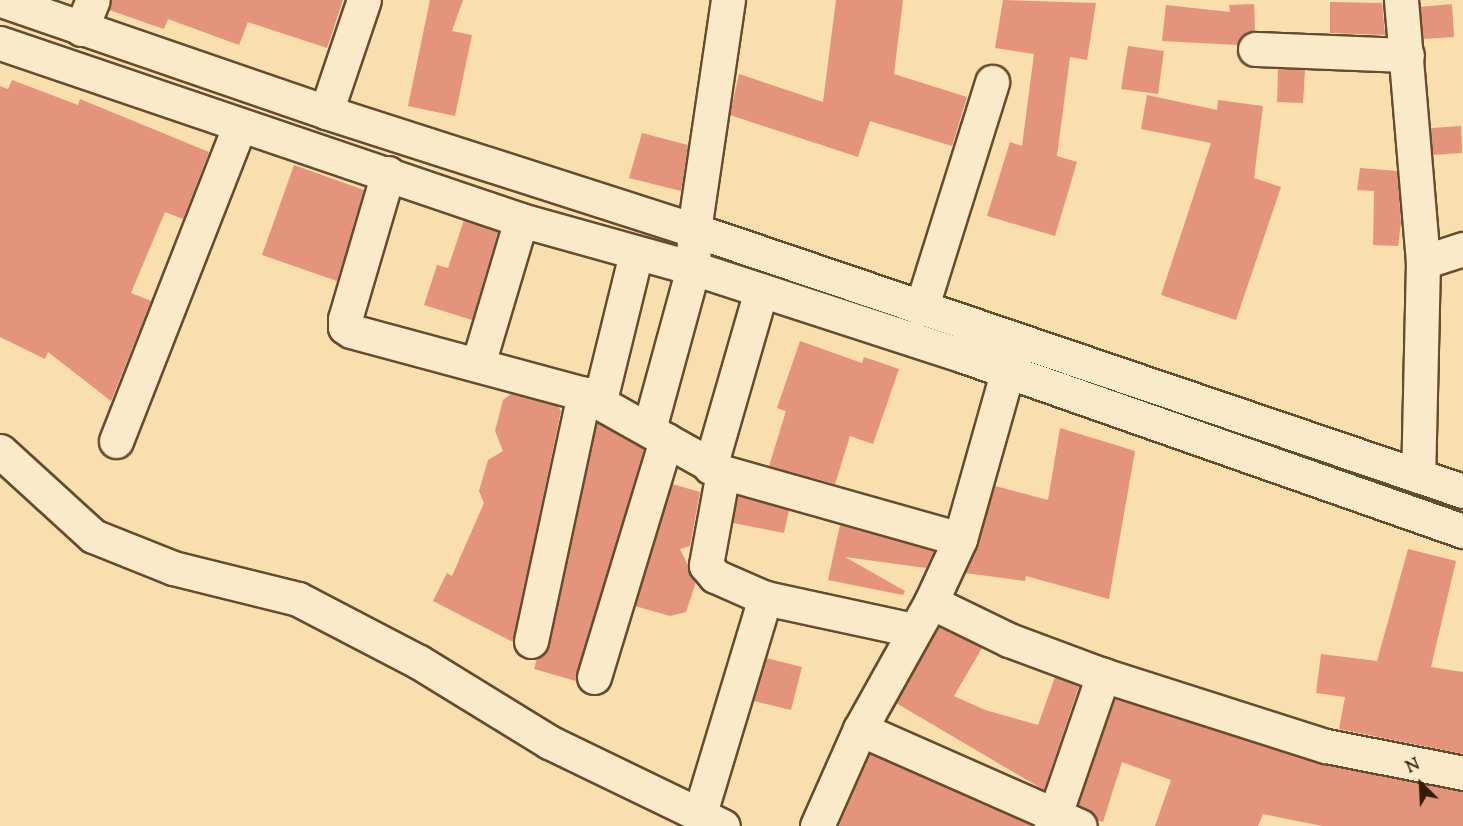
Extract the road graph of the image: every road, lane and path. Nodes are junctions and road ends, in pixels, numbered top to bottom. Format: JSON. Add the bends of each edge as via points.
{"nodes":[{"id":1,"x":1,"y":0,"type":"edge"},
{"id":2,"x":364,"y":0,"type":"edge"},
{"id":3,"x":728,"y":0,"type":"edge"},
{"id":4,"x":1401,"y":0,"type":"edge"},
{"id":5,"x":87,"y":15,"type":"edge"},
{"id":6,"x":0,"y":43,"type":"edge"},
{"id":7,"x":1255,"y":49,"type":"dead end"},
{"id":8,"x":1407,"y":55,"type":"junction"},
{"id":9,"x":992,"y":82,"type":"dead end"},
{"id":10,"x":326,"y":112,"type":"junction"},
{"id":11,"x":240,"y":125,"type":"junction"},
{"id":12,"x":388,"y":173,"type":"junction"},
{"id":13,"x":521,"y":220,"type":"junction"},
{"id":14,"x":694,"y":230,"type":"junction"},
{"id":15,"x":1463,"y":249,"type":"edge"},
{"id":16,"x":636,"y":253,"type":"junction"},
{"id":17,"x":1423,"y":262,"type":"junction"},
{"id":18,"x":693,"y":268,"type":"junction"},
{"id":19,"x":761,"y":290,"type":"junction"},
{"id":20,"x":921,"y":309,"type":"junction"},
{"id":21,"x":478,"y":364,"type":"junction"},
{"id":22,"x":1006,"y":373,"type":"junction"},
{"id":23,"x":592,"y":397,"type":"junction"},
{"id":24,"x":658,"y":435,"type":"junction"},
{"id":25,"x":116,"y":441,"type":"dead end"},
{"id":26,"x":0,"y":451,"type":"edge"},
{"id":27,"x":716,"y":469,"type":"junction"},
{"id":28,"x":1418,"y":476,"type":"junction"},
{"id":29,"x":1463,"y":491,"type":"edge"},
{"id":30,"x":1463,"y":531,"type":"edge"},
{"id":31,"x":960,"y":539,"type":"junction"},
{"id":32,"x":765,"y":598,"type":"junction"},
{"id":33,"x":931,"y":602,"type":"junction"},
{"id":34,"x":913,"y":630,"type":"junction"},
{"id":35,"x":531,"y":641,"type":"dead end"},
{"id":36,"x":1103,"y":675,"type":"junction"},
{"id":37,"x":594,"y":677,"type":"dead end"},
{"id":38,"x":860,"y":729,"type":"junction"},
{"id":39,"x":1463,"y":773,"type":"edge"},
{"id":40,"x":712,"y":819,"type":"edge"},
{"id":41,"x":1062,"y":823,"type":"edge"},
{"id":42,"x":817,"y":826,"type":"edge"}],
"edges":[{"from":1,"to":5,"type":"street"},
{"from":2,"to":10,"type":"street"},
{"from":3,"to":14,"type":"street"},
{"from":4,"to":8,"type":"street"},
{"from":5,"to":10,"type":"street"},
{"from":6,"to":11,"type":"street"},
{"from":7,"to":8,"type":"street"},
{"from":8,"to":17,"type":"street"},
{"from":9,"to":20,"type":"street"},
{"from":10,"to":14,"type":"street"},
{"from":11,"to":12,"type":"street"},
{"from":11,"to":25,"type":"street"},
{"from":12,"to":13,"type":"street"},
{"from":12,"to":21,"type":"street","via":[[345,327]]},
{"from":13,"to":16,"type":"street"},
{"from":13,"to":21,"type":"street"},
{"from":14,"to":18,"type":"street"},
{"from":14,"to":20,"type":"street"},
{"from":15,"to":17,"type":"street"},
{"from":16,"to":18,"type":"street"},
{"from":16,"to":23,"type":"street"},
{"from":17,"to":28,"type":"street"},
{"from":18,"to":19,"type":"street"},
{"from":18,"to":24,"type":"street"},
{"from":19,"to":22,"type":"street"},
{"from":19,"to":27,"type":"street"},
{"from":20,"to":28,"type":"street"},
{"from":21,"to":23,"type":"street"},
{"from":22,"to":30,"type":"street"},
{"from":22,"to":31,"type":"street"},
{"from":23,"to":24,"type":"street"},
{"from":23,"to":35,"type":"street"},
{"from":24,"to":27,"type":"street"},
{"from":24,"to":37,"type":"street"},
{"from":26,"to":40,"type":"street","via":[[93,536],[173,568],[298,599],[418,662],[549,742]]},
{"from":27,"to":31,"type":"street"},
{"from":27,"to":32,"type":"street","via":[[706,565],[716,576]]},
{"from":28,"to":29,"type":"street"},
{"from":31,"to":33,"type":"street"},
{"from":32,"to":34,"type":"street"},
{"from":32,"to":40,"type":"street"},
{"from":33,"to":34,"type":"street"},
{"from":33,"to":36,"type":"street","via":[[1009,640]]},
{"from":34,"to":38,"type":"street"},
{"from":36,"to":39,"type":"street","via":[[1326,746]]},
{"from":36,"to":41,"type":"street"},
{"from":38,"to":41,"type":"street"},
{"from":38,"to":42,"type":"street"}]}
